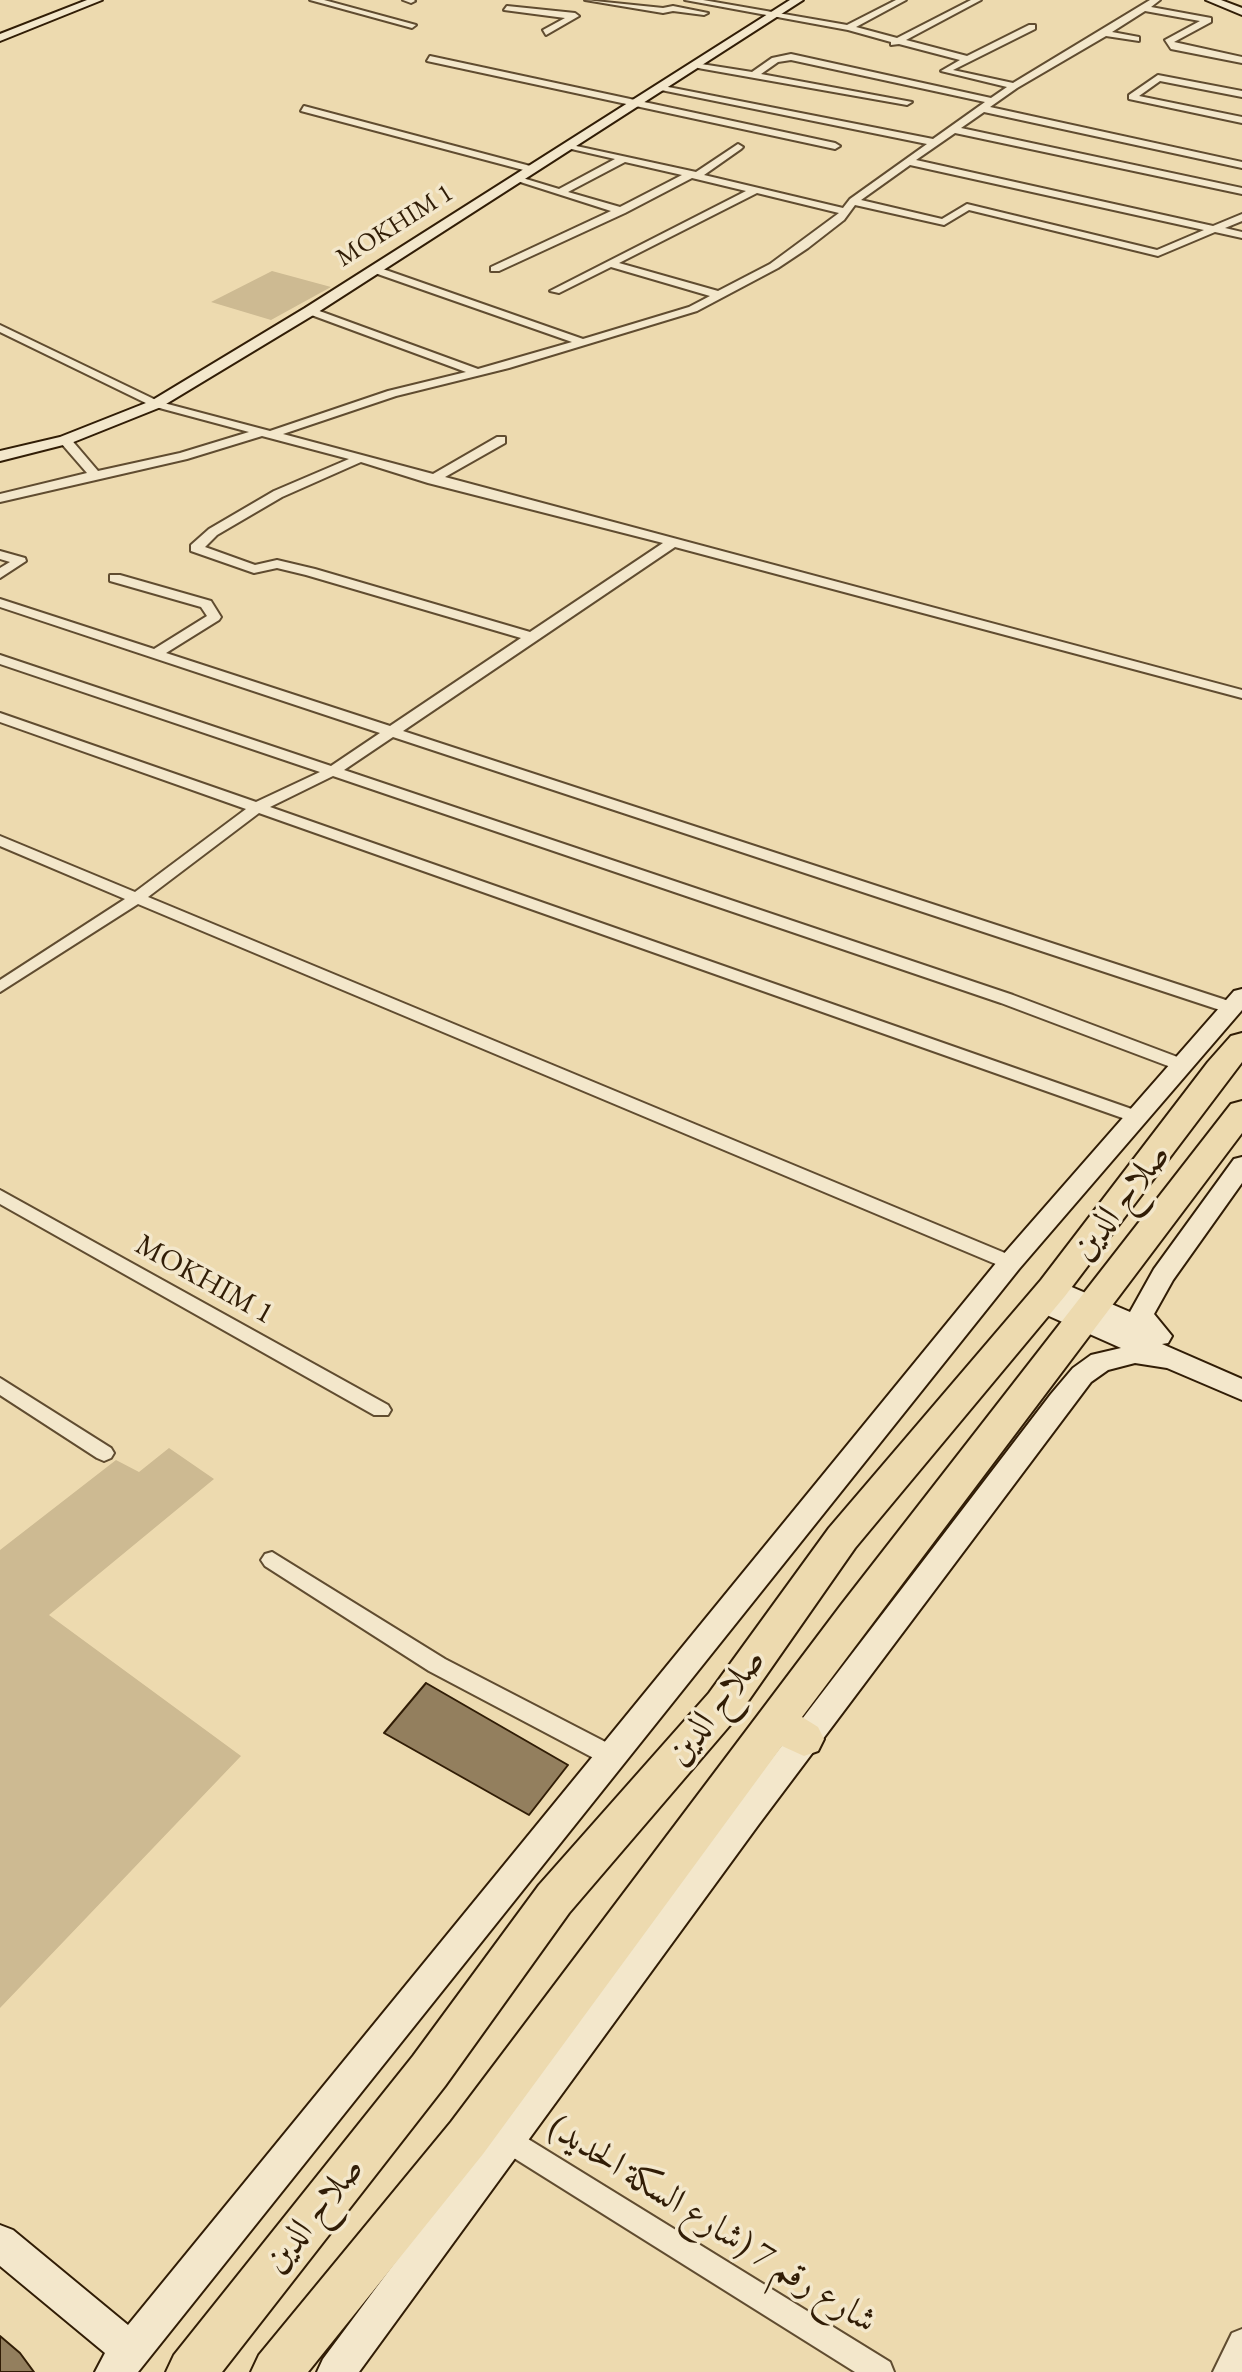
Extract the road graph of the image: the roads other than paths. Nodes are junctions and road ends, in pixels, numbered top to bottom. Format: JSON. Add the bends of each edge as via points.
{"nodes":[{"id":1,"x":97,"y":0,"type":"edge"},
{"id":2,"x":314,"y":0,"type":"edge"},
{"id":3,"x":589,"y":0,"type":"edge"},
{"id":4,"x":689,"y":0,"type":"edge"},
{"id":5,"x":798,"y":0,"type":"edge"},
{"id":6,"x":902,"y":0,"type":"edge"},
{"id":7,"x":977,"y":0,"type":"edge"},
{"id":8,"x":1156,"y":0,"type":"edge"},
{"id":9,"x":1211,"y":0,"type":"edge"},
{"id":10,"x":599,"y":2,"type":"edge"},
{"id":11,"x":507,"y":8,"type":"dead end"},
{"id":12,"x":1144,"y":8,"type":"junction"},
{"id":13,"x":1242,"y":12,"type":"edge"},
{"id":14,"x":573,"y":17,"type":"junction"},
{"id":15,"x":768,"y":19,"type":"junction"},
{"id":16,"x":412,"y":25,"type":"dead end"},
{"id":17,"x":1032,"y":27,"type":"dead end"},
{"id":18,"x":848,"y":28,"type":"junction"},
{"id":19,"x":546,"y":32,"type":"dead end"},
{"id":20,"x":1105,"y":33,"type":"junction"},
{"id":21,"x":0,"y":38,"type":"edge"},
{"id":22,"x":1136,"y":39,"type":"dead end"},
{"id":23,"x":899,"y":41,"type":"junction"},
{"id":24,"x":886,"y":47,"type":"dead end"},
{"id":25,"x":430,"y":59,"type":"dead end"},
{"id":26,"x":968,"y":59,"type":"junction"},
{"id":27,"x":1242,"y":60,"type":"edge"},
{"id":28,"x":698,"y":65,"type":"junction"},
{"id":29,"x":755,"y":74,"type":"junction"},
{"id":30,"x":1014,"y":86,"type":"junction"},
{"id":31,"x":661,"y":87,"type":"junction"},
{"id":32,"x":1242,"y":94,"type":"edge"},
{"id":33,"x":991,"y":101,"type":"junction"},
{"id":34,"x":907,"y":102,"type":"dead end"},
{"id":35,"x":636,"y":103,"type":"junction"},
{"id":36,"x":980,"y":108,"type":"junction"},
{"id":37,"x":304,"y":109,"type":"dead end"},
{"id":38,"x":1242,"y":120,"type":"edge"},
{"id":39,"x":951,"y":129,"type":"junction"},
{"id":40,"x":933,"y":142,"type":"junction"},
{"id":41,"x":570,"y":146,"type":"junction"},
{"id":42,"x":835,"y":146,"type":"dead end"},
{"id":43,"x":738,"y":147,"type":"dead end"},
{"id":44,"x":623,"y":159,"type":"junction"},
{"id":45,"x":907,"y":161,"type":"junction"},
{"id":46,"x":1242,"y":165,"type":"edge"},
{"id":47,"x":531,"y":169,"type":"junction"},
{"id":48,"x":695,"y":175,"type":"junction"},
{"id":49,"x":516,"y":179,"type":"junction"},
{"id":50,"x":755,"y":190,"type":"junction"},
{"id":51,"x":1242,"y":191,"type":"edge"},
{"id":52,"x":560,"y":192,"type":"junction"},
{"id":53,"x":853,"y":201,"type":"junction"},
{"id":54,"x":621,"y":211,"type":"junction"},
{"id":55,"x":845,"y":211,"type":"junction"},
{"id":56,"x":1242,"y":217,"type":"edge"},
{"id":57,"x":1217,"y":229,"type":"junction"},
{"id":58,"x":1242,"y":235,"type":"edge"},
{"id":59,"x":609,"y":263,"type":"junction"},
{"id":60,"x":495,"y":269,"type":"dead end"},
{"id":61,"x":376,"y":270,"type":"junction"},
{"id":62,"x":555,"y":291,"type":"dead end"},
{"id":63,"x":719,"y":295,"type":"junction"},
{"id":64,"x":310,"y":311,"type":"junction"},
{"id":65,"x":0,"y":328,"type":"edge"},
{"id":66,"x":585,"y":343,"type":"junction"},
{"id":67,"x":476,"y":372,"type":"junction"},
{"id":68,"x":156,"y":404,"type":"junction"},
{"id":69,"x":264,"y":434,"type":"junction"},
{"id":70,"x":65,"y":440,"type":"junction"},
{"id":71,"x":501,"y":440,"type":"dead end"},
{"id":72,"x":0,"y":456,"type":"edge"},
{"id":73,"x":357,"y":460,"type":"junction"},
{"id":74,"x":95,"y":475,"type":"junction"},
{"id":75,"x":432,"y":480,"type":"junction"},
{"id":76,"x":0,"y":498,"type":"edge"},
{"id":77,"x":672,"y":543,"type":"junction"},
{"id":78,"x":0,"y":555,"type":"edge"},
{"id":79,"x":0,"y":574,"type":"edge"},
{"id":80,"x":115,"y":578,"type":"dead end"},
{"id":81,"x":0,"y":603,"type":"edge"},
{"id":82,"x":531,"y":637,"type":"junction"},
{"id":83,"x":157,"y":653,"type":"junction"},
{"id":84,"x":0,"y":659,"type":"edge"},
{"id":85,"x":1242,"y":694,"type":"edge"},
{"id":86,"x":0,"y":717,"type":"edge"},
{"id":87,"x":392,"y":730,"type":"junction"},
{"id":88,"x":333,"y":771,"type":"junction"},
{"id":89,"x":258,"y":807,"type":"junction"},
{"id":90,"x":0,"y":841,"type":"edge"},
{"id":91,"x":138,"y":897,"type":"junction"},
{"id":92,"x":0,"y":987,"type":"edge"},
{"id":93,"x":1237,"y":1002,"type":"edge"},
{"id":94,"x":1242,"y":1043,"type":"edge"},
{"id":95,"x":1182,"y":1065,"type":"junction"},
{"id":96,"x":1242,"y":1111,"type":"edge"},
{"id":97,"x":1137,"y":1117,"type":"junction"},
{"id":98,"x":1242,"y":1165,"type":"edge"},
{"id":99,"x":0,"y":1196,"type":"edge"},
{"id":100,"x":1010,"y":1263,"type":"junction"},
{"id":101,"x":1047,"y":1295,"type":"junction"},
{"id":102,"x":1089,"y":1314,"type":"junction"},
{"id":103,"x":1164,"y":1347,"type":"junction"},
{"id":104,"x":1242,"y":1373,"type":"edge"},
{"id":105,"x":0,"y":1385,"type":"edge"},
{"id":106,"x":1242,"y":1390,"type":"edge"},
{"id":107,"x":381,"y":1410,"type":"dead end"},
{"id":108,"x":104,"y":1453,"type":"dead end"},
{"id":109,"x":272,"y":1560,"type":"dead end"},
{"id":110,"x":790,"y":1730,"type":"junction"},
{"id":111,"x":611,"y":1756,"type":"junction"},
{"id":112,"x":507,"y":2139,"type":"junction"},
{"id":113,"x":0,"y":2243,"type":"edge"},
{"id":114,"x":1242,"y":2343,"type":"edge"},
{"id":115,"x":123,"y":2361,"type":"edge"},
{"id":116,"x":191,"y":2372,"type":"edge"},
{"id":117,"x":276,"y":2372,"type":"edge"},
{"id":118,"x":336,"y":2372,"type":"edge"},
{"id":119,"x":880,"y":2372,"type":"edge"},
{"id":120,"x":1227,"y":2372,"type":"edge"}],
"edges":[{"from":1,"to":21,"type":"street"},
{"from":2,"to":16,"type":"street"},
{"from":3,"to":10,"type":"street"},
{"from":4,"to":15,"type":"street"},
{"from":5,"to":15,"type":"street","name":"MOKHIM 1"},
{"from":6,"to":18,"type":"street"},
{"from":7,"to":23,"type":"street"},
{"from":8,"to":12,"type":"street"},
{"from":9,"to":13,"type":"street"},
{"from":10,"to":14,"type":"street"},
{"from":10,"to":15,"type":"street"},
{"from":11,"to":14,"type":"street"},
{"from":12,"to":20,"type":"street"},
{"from":12,"to":27,"type":"street","via":[[1208,20],[1168,42],[1174,47]]},
{"from":14,"to":19,"type":"street"},
{"from":15,"to":18,"type":"street"},
{"from":15,"to":28,"type":"street","name":"MOKHIM 1"},
{"from":17,"to":26,"type":"street"},
{"from":18,"to":23,"type":"street"},
{"from":20,"to":22,"type":"street"},
{"from":20,"to":30,"type":"street"},
{"from":23,"to":24,"type":"street"},
{"from":23,"to":26,"type":"street"},
{"from":25,"to":35,"type":"street"},
{"from":26,"to":30,"type":"street","via":[[945,71]]},
{"from":28,"to":29,"type":"street"},
{"from":28,"to":31,"type":"street","name":"MOKHIM 1"},
{"from":29,"to":33,"type":"street","via":[[775,60],[791,57]]},
{"from":29,"to":34,"type":"street"},
{"from":30,"to":33,"type":"street"},
{"from":31,"to":35,"type":"street","name":"MOKHIM 1"},
{"from":31,"to":40,"type":"street"},
{"from":32,"to":38,"type":"street","via":[[1158,78],[1132,97]]},
{"from":33,"to":36,"type":"street"},
{"from":35,"to":41,"type":"street","name":"MOKHIM 1"},
{"from":35,"to":42,"type":"street"},
{"from":36,"to":39,"type":"street"},
{"from":36,"to":46,"type":"street"},
{"from":37,"to":47,"type":"street"},
{"from":39,"to":40,"type":"street"},
{"from":39,"to":51,"type":"street"},
{"from":40,"to":45,"type":"street"},
{"from":41,"to":44,"type":"street"},
{"from":41,"to":47,"type":"street","name":"MOKHIM 1"},
{"from":43,"to":48,"type":"street"},
{"from":44,"to":48,"type":"street"},
{"from":44,"to":52,"type":"street"},
{"from":45,"to":53,"type":"street"},
{"from":45,"to":57,"type":"street"},
{"from":47,"to":49,"type":"street","name":"MOKHIM 1"},
{"from":48,"to":50,"type":"street"},
{"from":48,"to":54,"type":"street"},
{"from":49,"to":52,"type":"street"},
{"from":49,"to":61,"type":"street","name":"MOKHIM 1"},
{"from":50,"to":55,"type":"street"},
{"from":50,"to":59,"type":"street"},
{"from":52,"to":54,"type":"street"},
{"from":53,"to":55,"type":"street"},
{"from":53,"to":57,"type":"street","via":[[944,222],[967,207],[1158,253]]},
{"from":54,"to":60,"type":"street"},
{"from":55,"to":63,"type":"street","via":[[804,246]]},
{"from":56,"to":57,"type":"street"},
{"from":57,"to":58,"type":"street"},
{"from":59,"to":62,"type":"street"},
{"from":59,"to":63,"type":"street"},
{"from":61,"to":64,"type":"street","name":"MOKHIM 1"},
{"from":61,"to":66,"type":"street"},
{"from":63,"to":66,"type":"street","via":[[693,309]]},
{"from":64,"to":67,"type":"street"},
{"from":64,"to":68,"type":"street","name":"MOKHIM 1"},
{"from":65,"to":68,"type":"street"},
{"from":66,"to":67,"type":"street"},
{"from":67,"to":69,"type":"street"},
{"from":68,"to":69,"type":"street"},
{"from":68,"to":70,"type":"street","name":"MOKHIM 1"},
{"from":69,"to":73,"type":"street"},
{"from":69,"to":74,"type":"street"},
{"from":70,"to":72,"type":"street","name":"MOKHIM 1"},
{"from":70,"to":74,"type":"street"},
{"from":71,"to":75,"type":"street"},
{"from":73,"to":75,"type":"street"},
{"from":73,"to":82,"type":"street","via":[[278,494],[213,532],[196,548],[254,569],[277,564],[310,572]]},
{"from":74,"to":76,"type":"street"},
{"from":75,"to":77,"type":"street"},
{"from":77,"to":82,"type":"street"},
{"from":77,"to":85,"type":"street"},
{"from":78,"to":79,"type":"street","via":[[20,561]]},
{"from":80,"to":83,"type":"street","via":[[206,604],[214,617]]},
{"from":81,"to":83,"type":"street"},
{"from":82,"to":87,"type":"street"},
{"from":83,"to":87,"type":"street"},
{"from":84,"to":88,"type":"street"},
{"from":86,"to":89,"type":"street"},
{"from":87,"to":88,"type":"street"},
{"from":87,"to":93,"type":"street"},
{"from":88,"to":89,"type":"street"},
{"from":88,"to":95,"type":"street","via":[[1007,999]]},
{"from":89,"to":91,"type":"street"},
{"from":89,"to":97,"type":"street"},
{"from":90,"to":91,"type":"street"},
{"from":91,"to":92,"type":"street"},
{"from":91,"to":100,"type":"street"},
{"from":93,"to":95,"type":"street"},
{"from":94,"to":101,"type":"highway","name":"صلاح الدين"},
{"from":95,"to":97,"type":"street"},
{"from":96,"to":102,"type":"highway","name":"صلاح الدين"},
{"from":97,"to":100,"type":"street"},
{"from":98,"to":103,"type":"street","via":[[1163,1275],[1141,1315]]},
{"from":99,"to":107,"type":"street","name":"MOKHIM 1"},
{"from":100,"to":111,"type":"street"},
{"from":101,"to":102,"type":"street"},
{"from":101,"to":116,"type":"highway","name":"صلاح الدين","via":[[842,1538],[723,1705],[554,1899],[429,2071]]},
{"from":102,"to":103,"type":"street"},
{"from":102,"to":110,"type":"highway","name":"صلاح الدين"},
{"from":103,"to":104,"type":"street"},
{"from":103,"to":106,"type":"street"},
{"from":103,"to":110,"type":"street","via":[[1120,1355],[1082,1375]]},
{"from":105,"to":108,"type":"street"},
{"from":109,"to":111,"type":"street","via":[[437,1665]]},
{"from":110,"to":112,"type":"street"},
{"from":110,"to":117,"type":"highway","name":"صلاح الدين"},
{"from":111,"to":115,"type":"street"},
{"from":112,"to":118,"type":"street"},
{"from":112,"to":119,"type":"street","name":"شارع رقم 7 (شارع السكة الحديد)"},
{"from":113,"to":115,"type":"street"},
{"from":114,"to":120,"type":"street"}]}
